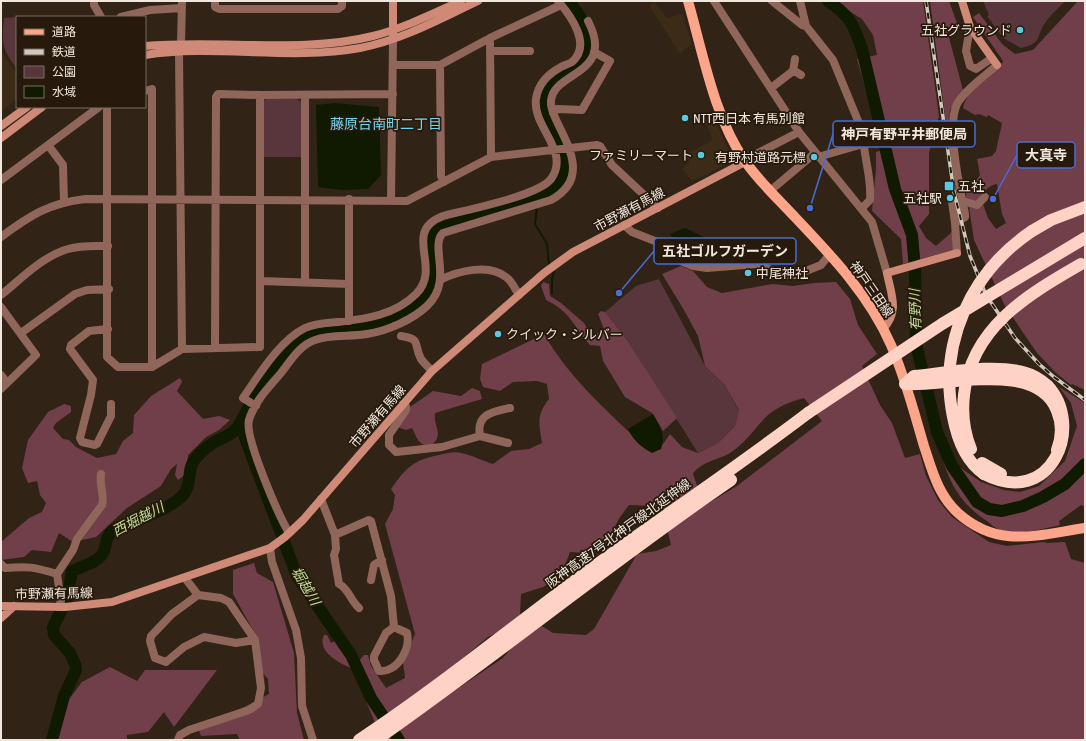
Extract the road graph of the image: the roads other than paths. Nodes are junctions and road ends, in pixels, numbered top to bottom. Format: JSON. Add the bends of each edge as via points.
{"nodes":[{"id":1,"x":94,"y":1,"type":"edge"},
{"id":2,"x":149,"y":1,"type":"edge"},
{"id":3,"x":215,"y":1,"type":"edge"},
{"id":4,"x":342,"y":1,"type":"edge"},
{"id":5,"x":393,"y":1,"type":"edge"},
{"id":6,"x":460,"y":1,"type":"edge"},
{"id":7,"x":478,"y":1,"type":"edge"},
{"id":8,"x":688,"y":1,"type":"edge"},
{"id":9,"x":714,"y":1,"type":"edge"},
{"id":10,"x":772,"y":1,"type":"edge"},
{"id":11,"x":800,"y":1,"type":"edge"},
{"id":12,"x":962,"y":1,"type":"edge"},
{"id":13,"x":560,"y":3,"type":"edge"},
{"id":14,"x":182,"y":5,"type":"edge"},
{"id":15,"x":258,"y":5,"type":"edge"},
{"id":16,"x":299,"y":5,"type":"edge"},
{"id":17,"x":150,"y":10,"type":"junction"},
{"id":18,"x":100,"y":16,"type":"edge"},
{"id":19,"x":125,"y":16,"type":"edge"},
{"id":20,"x":588,"y":21,"type":"dead end"},
{"id":21,"x":806,"y":26,"type":"junction"},
{"id":22,"x":970,"y":26,"type":"junction"},
{"id":23,"x":394,"y":30,"type":"junction"},
{"id":24,"x":490,"y":38,"type":"junction"},
{"id":25,"x":393,"y":40,"type":"junction"},
{"id":26,"x":146,"y":46,"type":"edge"},
{"id":27,"x":180,"y":48,"type":"junction"},
{"id":28,"x":490,"y":51,"type":"junction"},
{"id":29,"x":530,"y":51,"type":"dead end"},
{"id":30,"x":594,"y":52,"type":"junction"},
{"id":31,"x":146,"y":55,"type":"edge"},
{"id":32,"x":794,"y":59,"type":"dead end"},
{"id":33,"x":994,"y":61,"type":"junction"},
{"id":34,"x":440,"y":64,"type":"junction"},
{"id":35,"x":393,"y":65,"type":"junction"},
{"id":36,"x":793,"y":70,"type":"junction"},
{"id":37,"x":802,"y":75,"type":"dead end"},
{"id":38,"x":771,"y":88,"type":"junction"},
{"id":39,"x":146,"y":91,"type":"edge"},
{"id":40,"x":393,"y":94,"type":"junction"},
{"id":41,"x":260,"y":95,"type":"junction"},
{"id":42,"x":305,"y":95,"type":"junction"},
{"id":43,"x":25,"y":108,"type":"edge"},
{"id":44,"x":41,"y":108,"type":"edge"},
{"id":45,"x":98,"y":108,"type":"edge"},
{"id":46,"x":107,"y":108,"type":"edge"},
{"id":47,"x":554,"y":113,"type":"junction"},
{"id":48,"x":1,"y":126,"type":"edge"},
{"id":49,"x":799,"y":132,"type":"junction"},
{"id":50,"x":1,"y":138,"type":"edge"},
{"id":51,"x":863,"y":144,"type":"junction"},
{"id":52,"x":48,"y":145,"type":"junction"},
{"id":53,"x":569,"y":149,"type":"junction"},
{"id":54,"x":556,"y":150,"type":"junction"},
{"id":55,"x":816,"y":155,"type":"junction"},
{"id":56,"x":491,"y":157,"type":"junction"},
{"id":57,"x":745,"y":162,"type":"junction"},
{"id":58,"x":1,"y":180,"type":"edge"},
{"id":59,"x":444,"y":182,"type":"junction"},
{"id":60,"x":770,"y":191,"type":"junction"},
{"id":61,"x":985,"y":197,"type":"dead end"},
{"id":62,"x":349,"y":199,"type":"junction"},
{"id":63,"x":108,"y":200,"type":"junction"},
{"id":64,"x":152,"y":200,"type":"junction"},
{"id":65,"x":180,"y":200,"type":"junction"},
{"id":66,"x":215,"y":200,"type":"junction"},
{"id":67,"x":260,"y":200,"type":"junction"},
{"id":68,"x":305,"y":200,"type":"junction"},
{"id":69,"x":392,"y":200,"type":"junction"},
{"id":70,"x":962,"y":201,"type":"junction"},
{"id":71,"x":952,"y":202,"type":"dead end"},
{"id":72,"x":64,"y":203,"type":"junction"},
{"id":73,"x":1085,"y":207,"type":"edge"},
{"id":74,"x":658,"y":208,"type":"junction"},
{"id":75,"x":862,"y":208,"type":"junction"},
{"id":76,"x":955,"y":223,"type":"junction"},
{"id":77,"x":624,"y":226,"type":"junction"},
{"id":78,"x":1,"y":237,"type":"edge"},
{"id":79,"x":1085,"y":238,"type":"edge"},
{"id":80,"x":108,"y":246,"type":"junction"},
{"id":81,"x":1085,"y":248,"type":"edge"},
{"id":82,"x":957,"y":253,"type":"joint"},
{"id":83,"x":830,"y":254,"type":"junction"},
{"id":84,"x":1085,"y":262,"type":"edge"},
{"id":85,"x":887,"y":273,"type":"junction"},
{"id":86,"x":440,"y":280,"type":"junction"},
{"id":87,"x":261,"y":281,"type":"junction"},
{"id":88,"x":305,"y":282,"type":"junction"},
{"id":89,"x":349,"y":284,"type":"junction"},
{"id":90,"x":108,"y":289,"type":"junction"},
{"id":91,"x":1,"y":294,"type":"edge"},
{"id":92,"x":519,"y":295,"type":"junction"},
{"id":93,"x":1,"y":307,"type":"edge"},
{"id":94,"x":392,"y":311,"type":"junction"},
{"id":95,"x":349,"y":321,"type":"junction"},
{"id":96,"x":398,"y":322,"type":"junction"},
{"id":97,"x":108,"y":328,"type":"junction"},
{"id":98,"x":883,"y":329,"type":"junction"},
{"id":99,"x":21,"y":333,"type":"junction"},
{"id":100,"x":401,"y":336,"type":"dead end"},
{"id":101,"x":215,"y":348,"type":"junction"},
{"id":102,"x":182,"y":349,"type":"junction"},
{"id":103,"x":152,"y":367,"type":"junction"},
{"id":104,"x":432,"y":371,"type":"junction"},
{"id":105,"x":1,"y":375,"type":"edge"},
{"id":106,"x":912,"y":382,"type":"junction"},
{"id":107,"x":7,"y":383,"type":"junction"},
{"id":108,"x":1,"y":389,"type":"edge"},
{"id":109,"x":111,"y":404,"type":"dead end"},
{"id":110,"x":403,"y":404,"type":"junction"},
{"id":111,"x":255,"y":405,"type":"junction"},
{"id":112,"x":510,"y":408,"type":"dead end"},
{"id":113,"x":809,"y":417,"type":"junction"},
{"id":114,"x":480,"y":436,"type":"junction"},
{"id":115,"x":508,"y":443,"type":"dead end"},
{"id":116,"x":1058,"y":455,"type":"junction"},
{"id":117,"x":101,"y":474,"type":"dead end"},
{"id":118,"x":321,"y":499,"type":"junction"},
{"id":119,"x":1085,"y":528,"type":"edge"},
{"id":120,"x":334,"y":535,"type":"junction"},
{"id":121,"x":285,"y":537,"type":"junction"},
{"id":122,"x":270,"y":548,"type":"junction"},
{"id":123,"x":382,"y":560,"type":"junction"},
{"id":124,"x":1,"y":564,"type":"edge"},
{"id":125,"x":57,"y":574,"type":"junction"},
{"id":126,"x":185,"y":578,"type":"junction"},
{"id":127,"x":371,"y":580,"type":"dead end"},
{"id":128,"x":198,"y":595,"type":"junction"},
{"id":129,"x":1,"y":606,"type":"edge"},
{"id":130,"x":14,"y":606,"type":"junction"},
{"id":131,"x":62,"y":607,"type":"junction"},
{"id":132,"x":359,"y":608,"type":"dead end"},
{"id":133,"x":1,"y":618,"type":"edge"},
{"id":134,"x":394,"y":627,"type":"junction"},
{"id":135,"x":255,"y":640,"type":"junction"},
{"id":136,"x":449,"y":682,"type":"junction"},
{"id":137,"x":178,"y":740,"type":"edge"},
{"id":138,"x":313,"y":740,"type":"edge"},
{"id":139,"x":359,"y":740,"type":"edge"},
{"id":140,"x":376,"y":740,"type":"edge"}],
"edges":[{"from":1,"to":18,"type":"street"},
{"from":2,"to":17,"type":"street"},
{"from":3,"to":15,"type":"street","via":[[218,9]]},
{"from":4,"to":16,"type":"street","via":[[342,6],[338,9]]},
{"from":5,"to":23,"type":"main road"},
{"from":6,"to":23,"type":"main road"},
{"from":7,"to":25,"type":"main road"},
{"from":8,"to":57,"type":"main road","name":"神戸三田線","via":[[725,124]]},
{"from":9,"to":38,"type":"street"},
{"from":10,"to":21,"type":"street"},
{"from":11,"to":21,"type":"street"},
{"from":12,"to":22,"type":"main road"},
{"from":13,"to":24,"type":"street"},
{"from":13,"to":54,"type":"street","via":[[580,36],[581,46],[572,62],[548,75],[536,99],[539,118]]},
{"from":14,"to":17,"type":"street"},
{"from":14,"to":27,"type":"street"},
{"from":15,"to":16,"type":"street"},
{"from":17,"to":19,"type":"street"},
{"from":20,"to":30,"type":"street","via":[[594,35]]},
{"from":21,"to":51,"type":"street","via":[[833,60],[862,133]]},
{"from":22,"to":33,"type":"main road"},
{"from":22,"to":33,"type":"street","via":[[966,51],[970,66],[974,69],[979,68]]},
{"from":23,"to":25,"type":"main road"},
{"from":23,"to":27,"type":"main road","via":[[327,43]]},
{"from":24,"to":28,"type":"street"},
{"from":24,"to":34,"type":"street"},
{"from":25,"to":27,"type":"main road","via":[[360,48],[322,52]]},
{"from":25,"to":35,"type":"street"},
{"from":26,"to":27,"type":"main road"},
{"from":27,"to":31,"type":"main road"},
{"from":27,"to":65,"type":"street"},
{"from":28,"to":29,"type":"street"},
{"from":28,"to":56,"type":"street"},
{"from":30,"to":47,"type":"street","via":[[580,72],[554,90],[550,104]]},
{"from":30,"to":47,"type":"street","via":[[610,61],[582,110],[557,110]]},
{"from":32,"to":36,"type":"street"},
{"from":33,"to":70,"type":"street","via":[[961,99],[954,112],[954,144]]},
{"from":34,"to":35,"type":"street"},
{"from":34,"to":59,"type":"street","via":[[441,176]]},
{"from":35,"to":40,"type":"street"},
{"from":36,"to":37,"type":"street"},
{"from":36,"to":38,"type":"street"},
{"from":38,"to":49,"type":"street"},
{"from":39,"to":64,"type":"street","via":[[152,89]]},
{"from":40,"to":42,"type":"street"},
{"from":40,"to":69,"type":"street"},
{"from":41,"to":42,"type":"street"},
{"from":41,"to":66,"type":"street","via":[[218,94],[216,97]]},
{"from":41,"to":67,"type":"street"},
{"from":42,"to":68,"type":"street"},
{"from":43,"to":48,"type":"main road"},
{"from":44,"to":50,"type":"main road"},
{"from":45,"to":52,"type":"street"},
{"from":46,"to":63,"type":"street"},
{"from":47,"to":53,"type":"street"},
{"from":49,"to":55,"type":"street"},
{"from":49,"to":57,"type":"street"},
{"from":51,"to":55,"type":"street"},
{"from":51,"to":75,"type":"street","via":[[871,192],[870,200]]},
{"from":52,"to":58,"type":"street"},
{"from":52,"to":72,"type":"street","via":[[63,165]]},
{"from":53,"to":54,"type":"street"},
{"from":53,"to":74,"type":"street","via":[[600,146],[612,165]]},
{"from":53,"to":86,"type":"street","via":[[574,162],[573,174],[568,185],[558,196],[440,235],[437,244],[441,265]]},
{"from":54,"to":56,"type":"street"},
{"from":54,"to":94,"type":"street","via":[[556,170],[543,186],[478,208],[443,216],[432,222],[423,238],[426,279],[413,296]]},
{"from":55,"to":60,"type":"street"},
{"from":55,"to":75,"type":"street"},
{"from":56,"to":59,"type":"street"},
{"from":57,"to":60,"type":"main road","name":"神戸三田線"},
{"from":57,"to":74,"type":"main road","name":"市野瀬有馬線"},
{"from":59,"to":69,"type":"street","via":[[407,201]]},
{"from":60,"to":83,"type":"main road","name":"神戸三田線"},
{"from":61,"to":70,"type":"street","via":[[977,205]]},
{"from":62,"to":68,"type":"street"},
{"from":62,"to":69,"type":"street"},
{"from":62,"to":89,"type":"street"},
{"from":63,"to":64,"type":"street"},
{"from":63,"to":72,"type":"street"},
{"from":63,"to":80,"type":"street"},
{"from":64,"to":65,"type":"street"},
{"from":64,"to":103,"type":"street"},
{"from":65,"to":66,"type":"street"},
{"from":65,"to":102,"type":"street"},
{"from":66,"to":67,"type":"street"},
{"from":66,"to":101,"type":"street"},
{"from":67,"to":68,"type":"street"},
{"from":67,"to":87,"type":"street"},
{"from":68,"to":88,"type":"street"},
{"from":70,"to":76,"type":"street","via":[[965,217]]},
{"from":71,"to":76,"type":"street"},
{"from":72,"to":78,"type":"street","via":[[34,214]]},
{"from":73,"to":116,"type":"highway","bridge":true,"via":[[1051,220],[1000,256],[976,288],[961,315],[950,356],[951,406],[958,435],[967,456],[978,470],[995,480],[1015,484],[1034,480],[1050,470]]},
{"from":74,"to":77,"type":"main road","name":"市野瀬有馬線"},
{"from":75,"to":85,"type":"street","via":[[872,222]]},
{"from":76,"to":82,"type":"street"},
{"from":77,"to":83,"type":"street","via":[[632,232],[660,243],[683,262],[700,267],[756,264],[781,274],[796,276],[821,265]]},
{"from":77,"to":92,"type":"main road","name":"市野瀬有馬線","via":[[573,252]]},
{"from":79,"to":113,"type":"highway","bridge":true,"via":[[954,317]]},
{"from":80,"to":90,"type":"street"},
{"from":80,"to":91,"type":"street","via":[[85,246],[52,255]]},
{"from":81,"to":113,"type":"highway","bridge":true,"via":[[982,306]]},
{"from":82,"to":85,"type":"main road"},
{"from":83,"to":98,"type":"main road","name":"神戸三田線","via":[[865,298]]},
{"from":84,"to":116,"type":"highway","bridge":true,"via":[[1027,296],[996,323],[975,355],[965,391],[964,416],[968,442],[973,453],[989,468],[1003,475],[1025,475]]},
{"from":85,"to":98,"type":"main road","via":[[895,310]]},
{"from":86,"to":92,"type":"street","via":[[458,272],[487,270],[506,276]]},
{"from":86,"to":96,"type":"street","via":[[436,294],[427,306]]},
{"from":87,"to":88,"type":"street"},
{"from":87,"to":101,"type":"street","via":[[260,348]]},
{"from":88,"to":89,"type":"street"},
{"from":89,"to":95,"type":"street"},
{"from":90,"to":97,"type":"street"},
{"from":90,"to":99,"type":"street","via":[[87,290],[75,294]]},
{"from":92,"to":104,"type":"main road","name":"市野瀬有馬線"},
{"from":93,"to":99,"type":"street"},
{"from":94,"to":95,"type":"street","via":[[376,317]]},
{"from":94,"to":96,"type":"street"},
{"from":95,"to":111,"type":"street","via":[[305,327],[290,338],[243,398]]},
{"from":96,"to":111,"type":"street","via":[[367,334],[321,338],[308,343],[294,356]]},
{"from":97,"to":103,"type":"street","via":[[107,357],[118,367]]},
{"from":97,"to":109,"type":"street","via":[[89,331],[71,345],[70,349],[93,380],[80,438],[82,442],[97,444],[111,416]]},
{"from":98,"to":106,"type":"main road","name":"神戸三田線"},
{"from":99,"to":107,"type":"street","via":[[36,355]]},
{"from":100,"to":104,"type":"street","via":[[416,340],[422,359]]},
{"from":101,"to":102,"type":"street"},
{"from":102,"to":103,"type":"street"},
{"from":104,"to":110,"type":"main road","name":"市野瀬有馬線"},
{"from":105,"to":107,"type":"street"},
{"from":106,"to":116,"type":"highway","via":[[945,377],[1011,380],[1039,389],[1051,400],[1059,416],[1061,423]]},
{"from":106,"to":119,"type":"main road","name":"神戸三田線","via":[[938,486],[948,503],[965,519],[991,534],[1009,537]]},
{"from":107,"to":108,"type":"street"},
{"from":110,"to":114,"type":"street","via":[[406,410],[388,440],[396,452],[442,447]]},
{"from":110,"to":118,"type":"main road","name":"市野瀬有馬線"},
{"from":111,"to":121,"type":"street","via":[[248,421],[250,438],[280,516]]},
{"from":112,"to":114,"type":"street","via":[[489,413],[484,417],[480,421]]},
{"from":113,"to":136,"type":"highway","name":"阪神高速7号北神戸線北延伸線","via":[[756,463]]},
{"from":113,"to":136,"type":"highway","name":"阪神高速7号北神戸線北延伸線","via":[[668,513],[570,584]]},
{"from":114,"to":115,"type":"street"},
{"from":117,"to":125,"type":"street","via":[[102,505],[77,539]]},
{"from":118,"to":120,"type":"street"},
{"from":118,"to":121,"type":"main road","name":"市野瀬有馬線"},
{"from":120,"to":123,"type":"street","via":[[371,521]]},
{"from":120,"to":132,"type":"street","via":[[338,584],[346,589],[350,599]]},
{"from":121,"to":122,"type":"main road","name":"市野瀬有馬線"},
{"from":122,"to":126,"type":"main road","name":"市野瀬有馬線"},
{"from":122,"to":138,"type":"street","via":[[272,562],[296,630],[301,658],[302,706]]},
{"from":123,"to":127,"type":"street","via":[[374,565]]},
{"from":123,"to":134,"type":"street","via":[[392,602]]},
{"from":124,"to":125,"type":"street","via":[[5,568],[38,567]]},
{"from":125,"to":131,"type":"street"},
{"from":126,"to":128,"type":"street"},
{"from":126,"to":131,"type":"main road","name":"市野瀬有馬線","via":[[112,602]]},
{"from":128,"to":135,"type":"street","via":[[229,602]]},
{"from":128,"to":135,"type":"street","via":[[172,614],[151,636],[155,658],[166,662],[184,647],[204,637],[236,643]]},
{"from":129,"to":130,"type":"main road","name":"市野瀬有馬線"},
{"from":130,"to":131,"type":"main road","name":"市野瀬有馬線"},
{"from":130,"to":133,"type":"main road"},
{"from":134,"to":134,"type":"street","via":[[386,633],[374,656],[379,671],[386,672],[400,661],[404,652],[407,633]]},
{"from":135,"to":137,"type":"street","via":[[261,688],[258,704],[232,717],[189,730],[180,735]]},
{"from":136,"to":139,"type":"highway"},
{"from":136,"to":140,"type":"highway"}]}
